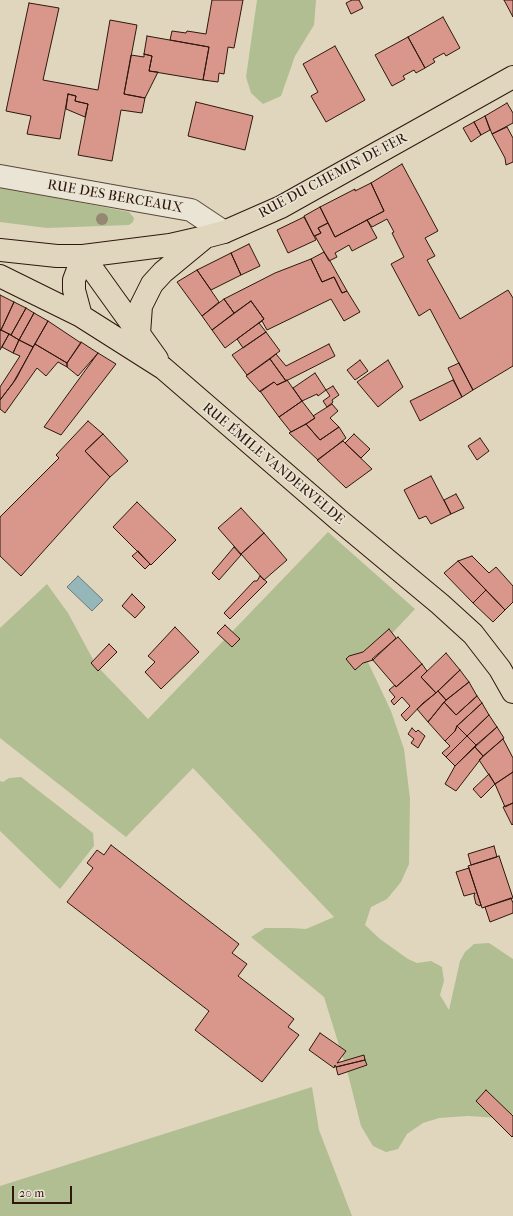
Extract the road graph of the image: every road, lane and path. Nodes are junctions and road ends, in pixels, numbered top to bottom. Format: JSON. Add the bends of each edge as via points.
{"nodes":[{"id":1,"x":513,"y":77,"type":"edge"},
{"id":2,"x":0,"y":176,"type":"edge"},
{"id":3,"x":214,"y":234,"type":"junction"},
{"id":4,"x":0,"y":250,"type":"edge"},
{"id":5,"x":83,"y":256,"type":"junction"},
{"id":6,"x":0,"y":276,"type":"edge"},
{"id":7,"x":81,"y":316,"type":"junction"},
{"id":8,"x":139,"y":334,"type":"junction"},
{"id":9,"x":163,"y":368,"type":"junction"},
{"id":10,"x":513,"y":692,"type":"edge"}],
"edges":[{"from":1,"to":3,"type":"main road","name":"RUE DU CHEMIN DE FER","via":[[281,207]]},
{"from":2,"to":3,"type":"street","name":"RUE DES BERCEAUX","via":[[190,210]]},
{"from":3,"to":5,"type":"main road","name":"RUE DU CHEMIN DE FER","via":[[144,249]]},
{"from":3,"to":8,"type":"main road","via":[[163,272],[152,284],[141,306]]},
{"from":4,"to":5,"type":"main road","name":"RUE DU CHEMIN DE FER"},
{"from":5,"to":7,"type":"main road","via":[[74,280]]},
{"from":5,"to":8,"type":"main road"},
{"from":6,"to":7,"type":"main road","name":"RUE ÉMILE VANDERVELDE"},
{"from":7,"to":9,"type":"main road","name":"RUE ÉMILE VANDERVELDE"},
{"from":8,"to":9,"type":"main road"},
{"from":9,"to":10,"type":"main road","name":"RUE ÉMILE VANDERVELDE","via":[[473,634],[500,669]]}]}
